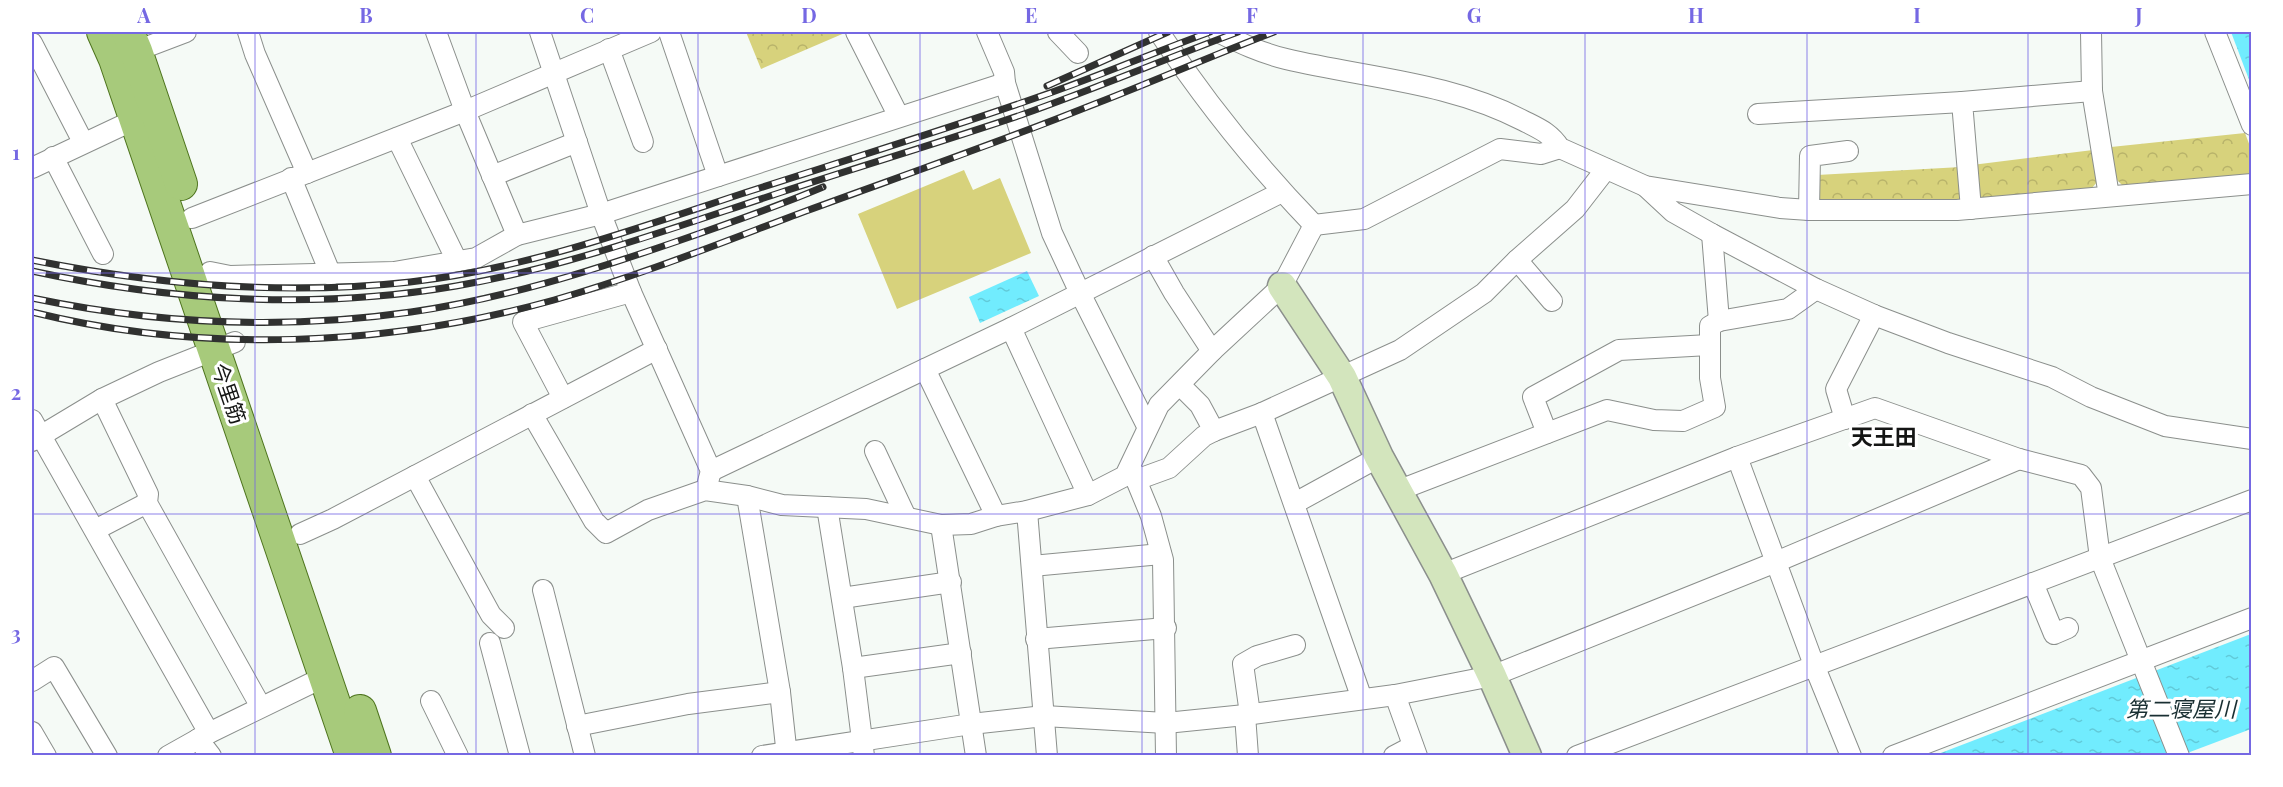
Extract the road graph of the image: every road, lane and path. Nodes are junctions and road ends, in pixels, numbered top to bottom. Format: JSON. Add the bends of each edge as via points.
{"nodes":[{"id":1,"x":103,"y":32,"type":"edge"},
{"id":2,"x":186,"y":32,"type":"edge"},
{"id":3,"x":248,"y":32,"type":"edge"},
{"id":4,"x":436,"y":32,"type":"edge"},
{"id":5,"x":540,"y":32,"type":"edge"},
{"id":6,"x":651,"y":32,"type":"edge"},
{"id":7,"x":669,"y":32,"type":"edge"},
{"id":8,"x":988,"y":32,"type":"edge"},
{"id":9,"x":1058,"y":32,"type":"edge"},
{"id":10,"x":1159,"y":32,"type":"edge"},
{"id":11,"x":1218,"y":32,"type":"edge"},
{"id":12,"x":2091,"y":32,"type":"edge"},
{"id":13,"x":2215,"y":32,"type":"edge"},
{"id":14,"x":864,"y":34,"type":"edge"},
{"id":15,"x":132,"y":41,"type":"edge"},
{"id":16,"x":610,"y":42,"type":"edge"},
{"id":17,"x":32,"y":43,"type":"edge"},
{"id":18,"x":1078,"y":53,"type":"dead end"},
{"id":19,"x":554,"y":72,"type":"junction"},
{"id":20,"x":1005,"y":83,"type":"junction"},
{"id":21,"x":2092,"y":91,"type":"junction"},
{"id":22,"x":1962,"y":102,"type":"junction"},
{"id":23,"x":465,"y":111,"type":"junction"},
{"id":24,"x":897,"y":112,"type":"dead end"},
{"id":25,"x":1758,"y":114,"type":"dead end"},
{"id":26,"x":136,"y":119,"type":"junction"},
{"id":27,"x":2252,"y":124,"type":"edge"},
{"id":28,"x":397,"y":138,"type":"junction"},
{"id":29,"x":83,"y":142,"type":"junction"},
{"id":30,"x":577,"y":142,"type":"junction"},
{"id":31,"x":643,"y":142,"type":"dead end"},
{"id":32,"x":1560,"y":148,"type":"junction"},
{"id":33,"x":1848,"y":151,"type":"dead end"},
{"id":34,"x":53,"y":157,"type":"junction"},
{"id":35,"x":32,"y":168,"type":"edge"},
{"id":36,"x":1606,"y":169,"type":"junction"},
{"id":37,"x":299,"y":176,"type":"junction"},
{"id":38,"x":492,"y":176,"type":"junction"},
{"id":39,"x":718,"y":176,"type":"junction"},
{"id":40,"x":2252,"y":183,"type":"edge"},
{"id":41,"x":1645,"y":186,"type":"junction"},
{"id":42,"x":1282,"y":192,"type":"junction"},
{"id":43,"x":2109,"y":195,"type":"junction"},
{"id":44,"x":1971,"y":209,"type":"junction"},
{"id":45,"x":1809,"y":210,"type":"junction"},
{"id":46,"x":601,"y":214,"type":"junction"},
{"id":47,"x":192,"y":218,"type":"junction"},
{"id":48,"x":1314,"y":225,"type":"junction"},
{"id":49,"x":1712,"y":234,"type":"junction"},
{"id":50,"x":517,"y":235,"type":"junction"},
{"id":51,"x":103,"y":254,"type":"dead end"},
{"id":52,"x":1153,"y":256,"type":"junction"},
{"id":53,"x":1517,"y":260,"type":"junction"},
{"id":54,"x":457,"y":261,"type":"junction"},
{"id":55,"x":210,"y":272,"type":"junction"},
{"id":56,"x":331,"y":275,"type":"junction"},
{"id":57,"x":1282,"y":286,"type":"junction"},
{"id":58,"x":1816,"y":289,"type":"junction"},
{"id":59,"x":631,"y":292,"type":"junction"},
{"id":60,"x":1080,"y":293,"type":"junction"},
{"id":61,"x":1552,"y":302,"type":"dead end"},
{"id":62,"x":1874,"y":315,"type":"junction"},
{"id":63,"x":1719,"y":321,"type":"junction"},
{"id":64,"x":1011,"y":328,"type":"junction"},
{"id":65,"x":1709,"y":345,"type":"junction"},
{"id":66,"x":225,"y":346,"type":"junction"},
{"id":67,"x":657,"y":349,"type":"junction"},
{"id":68,"x":1212,"y":351,"type":"junction"},
{"id":69,"x":925,"y":369,"type":"junction"},
{"id":70,"x":1342,"y":377,"type":"junction"},
{"id":71,"x":1180,"y":385,"type":"junction"},
{"id":72,"x":563,"y":398,"type":"junction"},
{"id":73,"x":102,"y":399,"type":"junction"},
{"id":74,"x":1262,"y":412,"type":"junction"},
{"id":75,"x":532,"y":414,"type":"junction"},
{"id":76,"x":1845,"y":419,"type":"junction"},
{"id":77,"x":1148,"y":426,"type":"junction"},
{"id":78,"x":1214,"y":431,"type":"junction"},
{"id":79,"x":34,"y":433,"type":"edge"},
{"id":80,"x":1547,"y":433,"type":"junction"},
{"id":81,"x":2252,"y":439,"type":"edge"},
{"id":82,"x":875,"y":451,"type":"dead end"},
{"id":83,"x":1737,"y":457,"type":"junction"},
{"id":84,"x":1378,"y":458,"type":"junction"},
{"id":85,"x":2019,"y":459,"type":"junction"},
{"id":86,"x":711,"y":471,"type":"junction"},
{"id":87,"x":1133,"y":473,"type":"junction"},
{"id":88,"x":415,"y":476,"type":"junction"},
{"id":89,"x":705,"y":490,"type":"junction"},
{"id":90,"x":1397,"y":491,"type":"junction"},
{"id":91,"x":1088,"y":495,"type":"junction"},
{"id":92,"x":747,"y":496,"type":"junction"},
{"id":93,"x":2252,"y":500,"type":"edge"},
{"id":94,"x":147,"y":503,"type":"junction"},
{"id":95,"x":1295,"y":503,"type":"junction"},
{"id":96,"x":827,"y":507,"type":"junction"},
{"id":97,"x":1027,"y":511,"type":"junction"},
{"id":98,"x":996,"y":516,"type":"junction"},
{"id":99,"x":906,"y":517,"type":"junction"},
{"id":100,"x":941,"y":525,"type":"junction"},
{"id":101,"x":95,"y":530,"type":"junction"},
{"id":102,"x":300,"y":534,"type":"junction"},
{"id":103,"x":1161,"y":554,"type":"junction"},
{"id":104,"x":2100,"y":558,"type":"junction"},
{"id":105,"x":1776,"y":562,"type":"junction"},
{"id":106,"x":1032,"y":566,"type":"junction"},
{"id":107,"x":1443,"y":574,"type":"junction"},
{"id":108,"x":951,"y":582,"type":"junction"},
{"id":109,"x":2033,"y":583,"type":"junction"},
{"id":110,"x":543,"y":590,"type":"dead end"},
{"id":111,"x":842,"y":598,"type":"junction"},
{"id":112,"x":2252,"y":618,"type":"edge"},
{"id":113,"x":504,"y":628,"type":"dead end"},
{"id":114,"x":1166,"y":628,"type":"junction"},
{"id":115,"x":2054,"y":634,"type":"dead end"},
{"id":116,"x":1036,"y":639,"type":"junction"},
{"id":117,"x":490,"y":643,"type":"dead end"},
{"id":118,"x":1295,"y":645,"type":"dead end"},
{"id":119,"x":961,"y":653,"type":"junction"},
{"id":120,"x":1814,"y":665,"type":"junction"},
{"id":121,"x":2143,"y":666,"type":"junction"},
{"id":122,"x":853,"y":668,"type":"junction"},
{"id":123,"x":326,"y":676,"type":"junction"},
{"id":124,"x":1492,"y":676,"type":"junction"},
{"id":125,"x":32,"y":681,"type":"edge"},
{"id":126,"x":780,"y":692,"type":"junction"},
{"id":127,"x":1395,"y":695,"type":"junction"},
{"id":128,"x":1362,"y":699,"type":"junction"},
{"id":129,"x":431,"y":701,"type":"dead end"},
{"id":130,"x":261,"y":707,"type":"junction"},
{"id":131,"x":1248,"y":714,"type":"junction"},
{"id":132,"x":1044,"y":716,"type":"junction"},
{"id":133,"x":1166,"y":723,"type":"junction"},
{"id":134,"x":971,"y":724,"type":"junction"},
{"id":135,"x":578,"y":726,"type":"junction"},
{"id":136,"x":32,"y":732,"type":"edge"},
{"id":137,"x":203,"y":736,"type":"junction"},
{"id":138,"x":863,"y":748,"type":"edge"},
{"id":139,"x":1415,"y":751,"type":"edge"},
{"id":140,"x":787,"y":754,"type":"edge"},
{"id":141,"x":46,"y":756,"type":"edge"},
{"id":142,"x":107,"y":756,"type":"edge"},
{"id":143,"x":168,"y":756,"type":"edge"},
{"id":144,"x":211,"y":756,"type":"edge"},
{"id":145,"x":352,"y":756,"type":"edge"},
{"id":146,"x":375,"y":756,"type":"edge"},
{"id":147,"x":458,"y":756,"type":"edge"},
{"id":148,"x":520,"y":756,"type":"edge"},
{"id":149,"x":585,"y":756,"type":"edge"},
{"id":150,"x":762,"y":756,"type":"edge"},
{"id":151,"x":976,"y":756,"type":"edge"},
{"id":152,"x":1047,"y":756,"type":"edge"},
{"id":153,"x":1166,"y":756,"type":"edge"},
{"id":154,"x":1248,"y":756,"type":"edge"},
{"id":155,"x":1394,"y":756,"type":"edge"},
{"id":156,"x":1527,"y":756,"type":"edge"},
{"id":157,"x":1577,"y":756,"type":"edge"},
{"id":158,"x":1851,"y":756,"type":"edge"},
{"id":159,"x":1893,"y":756,"type":"edge"},
{"id":160,"x":2179,"y":756,"type":"edge"}],
"edges":[{"from":1,"to":26,"type":"main road","name":"今里筋"},
{"from":2,"to":15,"type":"street"},
{"from":3,"to":37,"type":"street"},
{"from":4,"to":23,"type":"street"},
{"from":5,"to":19,"type":"street"},
{"from":6,"to":16,"type":"street"},
{"from":7,"to":39,"type":"street"},
{"from":8,"to":20,"type":"street"},
{"from":9,"to":18,"type":"street"},
{"from":10,"to":42,"type":"street","via":[[1188,76]]},
{"from":11,"to":32,"type":"street","via":[[1257,51],[1285,59],[1436,88],[1497,107],[1551,136]]},
{"from":12,"to":21,"type":"street"},
{"from":13,"to":27,"type":"street"},
{"from":14,"to":24,"type":"street"},
{"from":15,"to":47,"type":"main road","name":"今里筋"},
{"from":16,"to":19,"type":"street"},
{"from":16,"to":31,"type":"street"},
{"from":17,"to":29,"type":"street"},
{"from":19,"to":23,"type":"street"},
{"from":19,"to":30,"type":"street"},
{"from":20,"to":39,"type":"street"},
{"from":20,"to":60,"type":"street","via":[[1052,233]]},
{"from":21,"to":22,"type":"street"},
{"from":21,"to":43,"type":"street"},
{"from":22,"to":25,"type":"street"},
{"from":22,"to":44,"type":"street"},
{"from":23,"to":28,"type":"street"},
{"from":23,"to":38,"type":"street"},
{"from":26,"to":29,"type":"street"},
{"from":26,"to":66,"type":"main road","name":"今里筋"},
{"from":28,"to":37,"type":"street"},
{"from":28,"to":54,"type":"street"},
{"from":29,"to":34,"type":"street"},
{"from":30,"to":38,"type":"street"},
{"from":30,"to":46,"type":"street"},
{"from":32,"to":36,"type":"street"},
{"from":32,"to":48,"type":"street","via":[[1541,154],[1500,149],[1364,219]]},
{"from":33,"to":45,"type":"street","via":[[1810,156]]},
{"from":34,"to":35,"type":"street"},
{"from":34,"to":51,"type":"street"},
{"from":36,"to":41,"type":"street"},
{"from":36,"to":53,"type":"street","via":[[1575,209]]},
{"from":37,"to":47,"type":"street"},
{"from":37,"to":56,"type":"street"},
{"from":38,"to":50,"type":"street"},
{"from":39,"to":46,"type":"street"},
{"from":40,"to":43,"type":"street"},
{"from":41,"to":45,"type":"street"},
{"from":41,"to":49,"type":"street","via":[[1673,212]]},
{"from":42,"to":48,"type":"street"},
{"from":42,"to":52,"type":"street"},
{"from":43,"to":44,"type":"street"},
{"from":44,"to":45,"type":"street"},
{"from":46,"to":50,"type":"street"},
{"from":46,"to":59,"type":"street"},
{"from":47,"to":55,"type":"main road","name":"今里筋"},
{"from":48,"to":57,"type":"street"},
{"from":49,"to":58,"type":"street"},
{"from":49,"to":63,"type":"street"},
{"from":50,"to":54,"type":"street","via":[[476,258]]},
{"from":52,"to":60,"type":"street"},
{"from":52,"to":68,"type":"street"},
{"from":53,"to":61,"type":"street"},
{"from":53,"to":70,"type":"street","via":[[1484,292],[1400,350]]},
{"from":54,"to":56,"type":"street","via":[[394,272]]},
{"from":55,"to":56,"type":"street","via":[[230,276]]},
{"from":55,"to":66,"type":"main road","name":"今里筋"},
{"from":57,"to":68,"type":"street"},
{"from":57,"to":70,"type":"street"},
{"from":58,"to":62,"type":"street"},
{"from":58,"to":63,"type":"street","via":[[1788,309]]},
{"from":59,"to":67,"type":"street"},
{"from":59,"to":72,"type":"street","via":[[523,322]]},
{"from":60,"to":64,"type":"street"},
{"from":60,"to":77,"type":"street"},
{"from":62,"to":76,"type":"street","via":[[1836,389]]},
{"from":62,"to":81,"type":"street","via":[[2052,377],[2162,425]]},
{"from":63,"to":65,"type":"street","via":[[1710,326]]},
{"from":64,"to":69,"type":"street"},
{"from":64,"to":91,"type":"street"},
{"from":65,"to":80,"type":"street","via":[[1619,350],[1533,397]]},
{"from":65,"to":80,"type":"street","via":[[1715,407],[1683,421],[1654,420],[1607,410]]},
{"from":66,"to":73,"type":"street"},
{"from":66,"to":102,"type":"main road","name":"今里筋"},
{"from":66,"to":123,"type":"main road","name":"今里筋"},
{"from":67,"to":72,"type":"street"},
{"from":67,"to":86,"type":"street"},
{"from":68,"to":71,"type":"street"},
{"from":69,"to":86,"type":"street"},
{"from":69,"to":98,"type":"street"},
{"from":70,"to":74,"type":"street"},
{"from":70,"to":84,"type":"street"},
{"from":71,"to":77,"type":"street","via":[[1159,405]]},
{"from":71,"to":78,"type":"street","via":[[1200,405]]},
{"from":72,"to":75,"type":"street"},
{"from":73,"to":79,"type":"street"},
{"from":73,"to":94,"type":"street","via":[[148,494]]},
{"from":74,"to":78,"type":"street"},
{"from":74,"to":95,"type":"street"},
{"from":75,"to":88,"type":"street"},
{"from":75,"to":89,"type":"street","via":[[594,521],[606,533],[648,510]]},
{"from":76,"to":83,"type":"street"},
{"from":76,"to":85,"type":"street","via":[[1875,408]]},
{"from":77,"to":87,"type":"street"},
{"from":78,"to":87,"type":"street","via":[[1169,468]]},
{"from":79,"to":101,"type":"street"},
{"from":80,"to":90,"type":"street"},
{"from":82,"to":99,"type":"street"},
{"from":83,"to":105,"type":"street"},
{"from":83,"to":107,"type":"street"},
{"from":84,"to":90,"type":"street"},
{"from":84,"to":95,"type":"street"},
{"from":85,"to":104,"type":"street","via":[[2081,475],[2091,488]]},
{"from":85,"to":105,"type":"street"},
{"from":86,"to":89,"type":"street"},
{"from":87,"to":91,"type":"street"},
{"from":87,"to":103,"type":"street"},
{"from":88,"to":102,"type":"street"},
{"from":88,"to":113,"type":"street","via":[[491,615]]},
{"from":89,"to":92,"type":"street"},
{"from":90,"to":107,"type":"street"},
{"from":91,"to":97,"type":"street"},
{"from":92,"to":96,"type":"street","via":[[783,505]]},
{"from":92,"to":126,"type":"street"},
{"from":93,"to":104,"type":"street"},
{"from":94,"to":101,"type":"street"},
{"from":94,"to":130,"type":"street"},
{"from":95,"to":128,"type":"street"},
{"from":96,"to":99,"type":"street"},
{"from":96,"to":111,"type":"street"},
{"from":97,"to":98,"type":"street"},
{"from":97,"to":106,"type":"street"},
{"from":98,"to":100,"type":"street","via":[[971,524]]},
{"from":99,"to":100,"type":"street"},
{"from":100,"to":108,"type":"street"},
{"from":101,"to":137,"type":"street"},
{"from":102,"to":146,"type":"main road","name":"今里筋"},
{"from":103,"to":106,"type":"street"},
{"from":103,"to":114,"type":"street"},
{"from":104,"to":109,"type":"street"},
{"from":104,"to":121,"type":"street"},
{"from":105,"to":120,"type":"street"},
{"from":105,"to":124,"type":"street"},
{"from":106,"to":116,"type":"street"},
{"from":107,"to":124,"type":"street"},
{"from":108,"to":111,"type":"street"},
{"from":108,"to":119,"type":"street"},
{"from":109,"to":115,"type":"street"},
{"from":109,"to":120,"type":"street"},
{"from":110,"to":135,"type":"street"},
{"from":111,"to":122,"type":"street"},
{"from":112,"to":121,"type":"street"},
{"from":114,"to":116,"type":"street"},
{"from":114,"to":133,"type":"street"},
{"from":116,"to":132,"type":"street"},
{"from":117,"to":148,"type":"street"},
{"from":118,"to":131,"type":"street","via":[[1243,664]]},
{"from":119,"to":122,"type":"street"},
{"from":119,"to":134,"type":"street"},
{"from":120,"to":157,"type":"street"},
{"from":120,"to":158,"type":"street"},
{"from":121,"to":159,"type":"street"},
{"from":121,"to":160,"type":"street"},
{"from":122,"to":138,"type":"street"},
{"from":123,"to":130,"type":"street"},
{"from":123,"to":145,"type":"main road","name":"今里筋"},
{"from":124,"to":127,"type":"street"},
{"from":124,"to":156,"type":"street"},
{"from":125,"to":142,"type":"street","via":[[54,667]]},
{"from":126,"to":135,"type":"street","via":[[688,704]]},
{"from":126,"to":140,"type":"street"},
{"from":127,"to":128,"type":"street"},
{"from":127,"to":139,"type":"street"},
{"from":128,"to":131,"type":"street"},
{"from":129,"to":147,"type":"street"},
{"from":130,"to":137,"type":"street"},
{"from":131,"to":133,"type":"street"},
{"from":131,"to":154,"type":"street"},
{"from":132,"to":133,"type":"street"},
{"from":132,"to":134,"type":"street"},
{"from":132,"to":152,"type":"street"},
{"from":133,"to":153,"type":"street"},
{"from":134,"to":138,"type":"street"},
{"from":134,"to":151,"type":"street"},
{"from":135,"to":149,"type":"street"},
{"from":136,"to":141,"type":"street"},
{"from":137,"to":143,"type":"street"},
{"from":137,"to":144,"type":"street"},
{"from":138,"to":140,"type":"street"},
{"from":139,"to":155,"type":"street"},
{"from":140,"to":150,"type":"street"}]}
